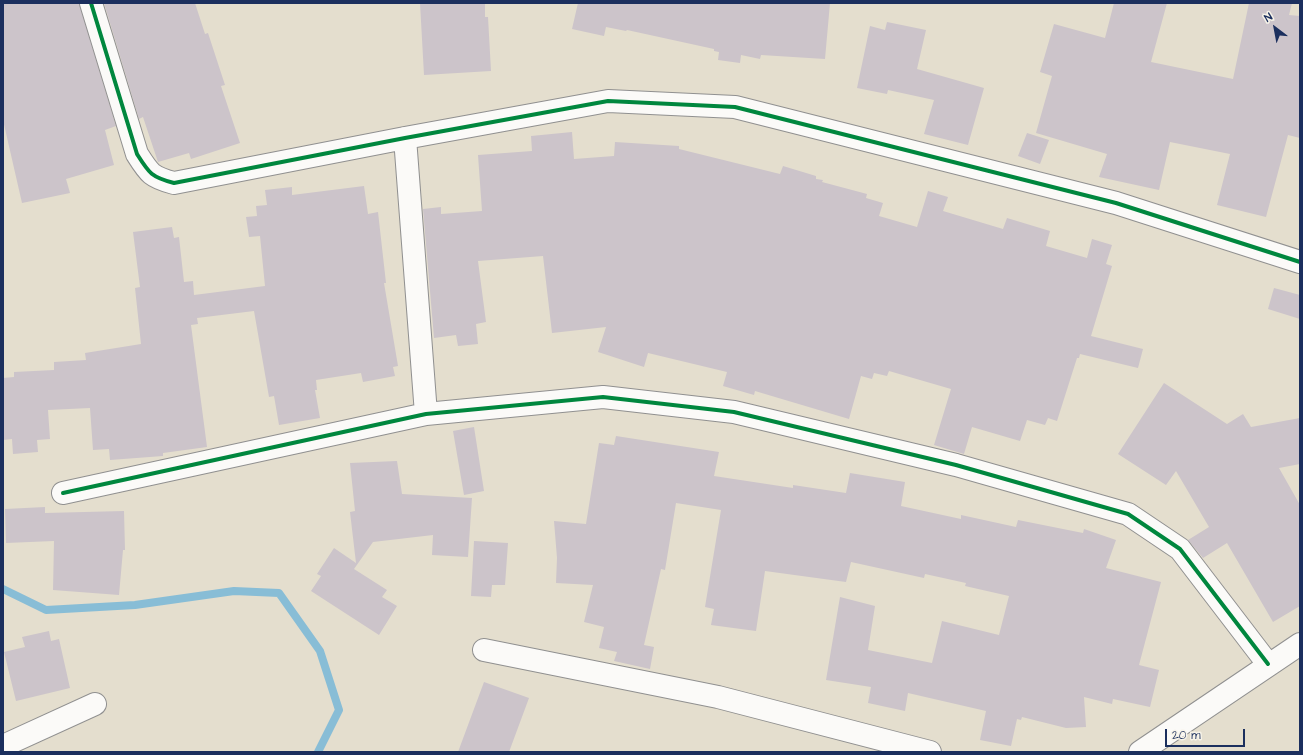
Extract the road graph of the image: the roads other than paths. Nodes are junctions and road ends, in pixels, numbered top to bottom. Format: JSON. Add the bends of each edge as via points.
{"nodes":[{"id":1,"x":91,"y":3,"type":"edge"},
{"id":2,"x":405,"y":138,"type":"junction"},
{"id":3,"x":1300,"y":262,"type":"edge"},
{"id":4,"x":426,"y":414,"type":"junction"},
{"id":5,"x":63,"y":493,"type":"dead end"},
{"id":6,"x":1300,"y":644,"type":"edge"},
{"id":7,"x":484,"y":650,"type":"dead end"},
{"id":8,"x":1268,"y":664,"type":"junction"},
{"id":9,"x":95,"y":704,"type":"dead end"},
{"id":10,"x":3,"y":746,"type":"edge"},
{"id":11,"x":930,"y":752,"type":"edge"},
{"id":12,"x":1140,"y":752,"type":"edge"}],
"edges":[{"from":1,"to":2,"type":"street","via":[[136,154],[149,173],[160,180],[174,183]]},
{"from":2,"to":3,"type":"street","via":[[608,102],[735,106],[1116,203]]},
{"from":2,"to":4,"type":"street"},
{"from":4,"to":5,"type":"street"},
{"from":4,"to":8,"type":"street","via":[[603,397],[734,412],[956,465],[1128,514],[1180,549]]},
{"from":6,"to":8,"type":"street"},
{"from":7,"to":11,"type":"street","via":[[718,697]]},
{"from":8,"to":12,"type":"street"},
{"from":9,"to":10,"type":"street"}]}
